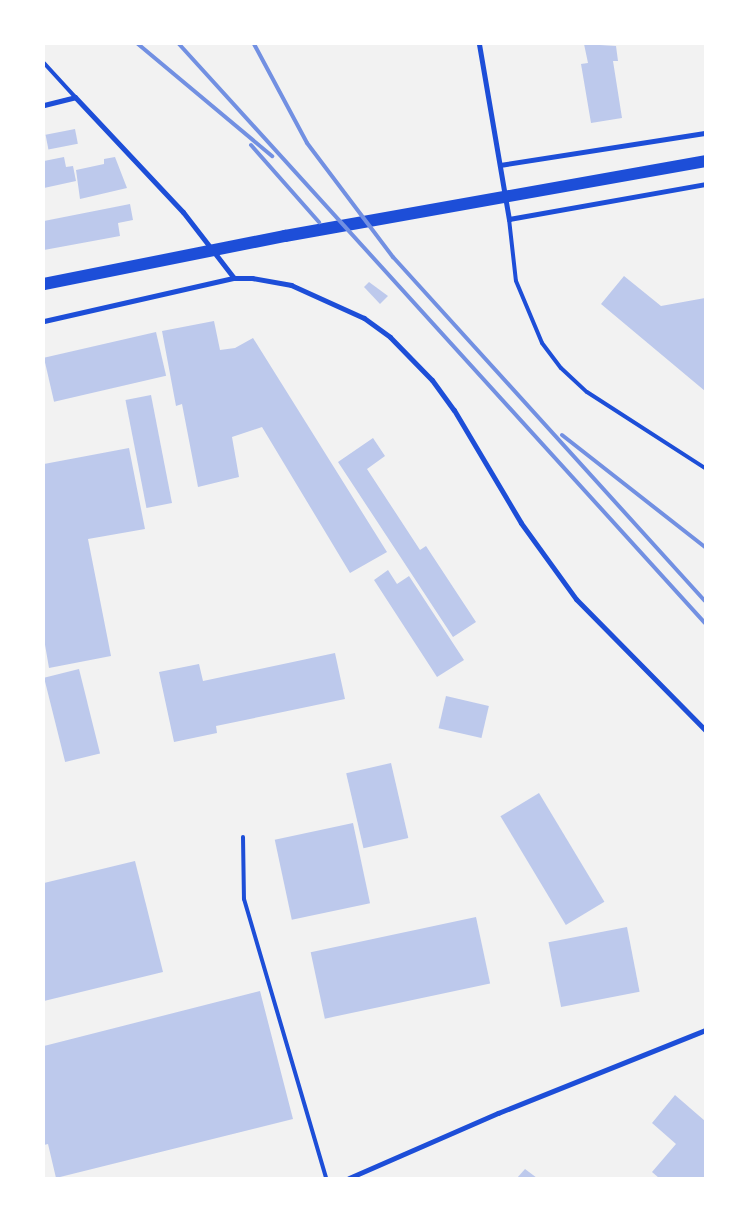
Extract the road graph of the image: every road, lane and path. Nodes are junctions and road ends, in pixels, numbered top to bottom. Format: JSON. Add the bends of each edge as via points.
{"nodes":[{"id":1,"x":479,"y":44,"type":"edge"},
{"id":2,"x":44,"y":63,"type":"edge"},
{"id":3,"x":75,"y":98,"type":"junction"},
{"id":4,"x":44,"y":105,"type":"edge"},
{"id":5,"x":705,"y":133,"type":"edge"},
{"id":6,"x":705,"y":161,"type":"edge"},
{"id":7,"x":500,"y":164,"type":"junction"},
{"id":8,"x":705,"y":184,"type":"edge"},
{"id":9,"x":509,"y":219,"type":"junction"},
{"id":10,"x":234,"y":278,"type":"junction"},
{"id":11,"x":44,"y":284,"type":"edge"},
{"id":12,"x":44,"y":321,"type":"edge"},
{"id":13,"x":705,"y":468,"type":"edge"},
{"id":14,"x":705,"y":730,"type":"edge"},
{"id":15,"x":243,"y":837,"type":"dead end"},
{"id":16,"x":705,"y":1030,"type":"edge"},
{"id":17,"x":326,"y":1178,"type":"edge"},
{"id":18,"x":349,"y":1178,"type":"edge"}],
"edges":[{"from":1,"to":7,"type":"street"},
{"from":2,"to":3,"type":"lane"},
{"from":3,"to":4,"type":"street"},
{"from":3,"to":10,"type":"street","via":[[184,212]]},
{"from":5,"to":7,"type":"street"},
{"from":6,"to":11,"type":"main road"},
{"from":7,"to":9,"type":"street"},
{"from":8,"to":9,"type":"street"},
{"from":9,"to":13,"type":"lane","via":[[516,281],[542,343],[561,368],[587,392]]},
{"from":10,"to":12,"type":"street"},
{"from":10,"to":14,"type":"street","via":[[290,284],[342,305],[390,337],[414,360],[454,410],[520,522],[576,599]]},
{"from":15,"to":17,"type":"lane","via":[[244,899]]},
{"from":16,"to":18,"type":"street","via":[[498,1113]]}]}
